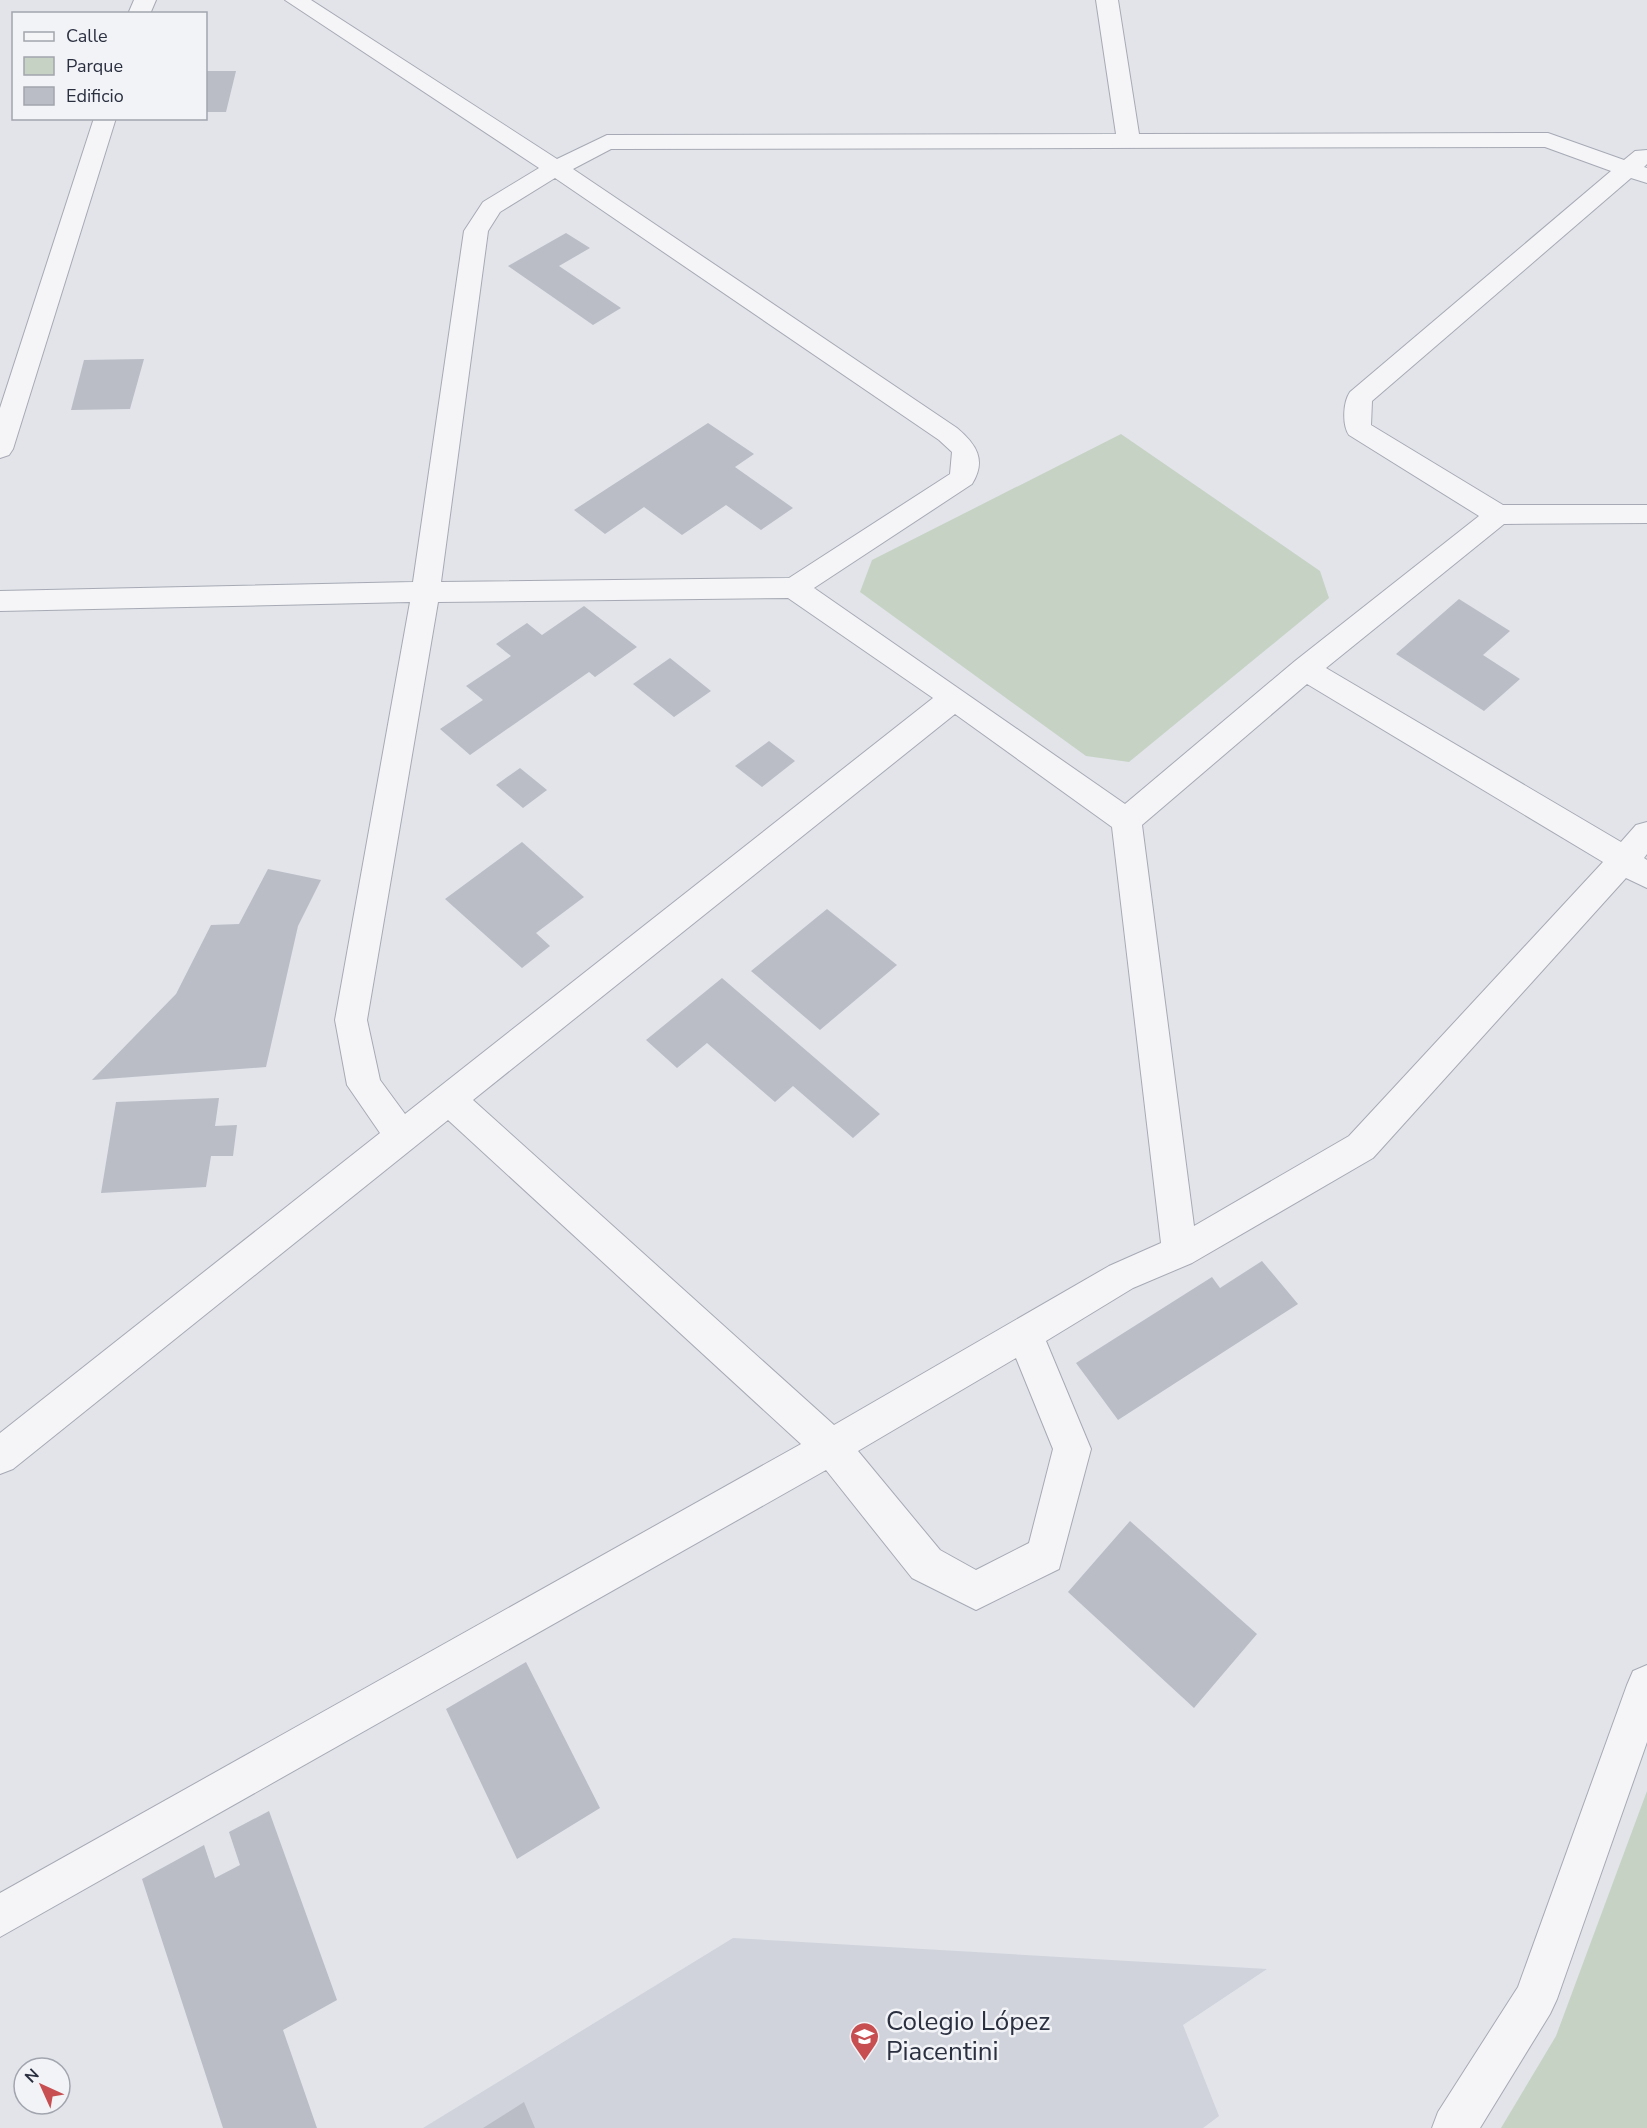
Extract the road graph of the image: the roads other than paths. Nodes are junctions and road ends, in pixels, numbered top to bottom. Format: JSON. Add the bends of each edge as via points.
{"nodes":[{"id":1,"x":296,"y":0,"type":"edge"},
{"id":2,"x":1107,"y":0,"type":"edge"},
{"id":3,"x":104,"y":120,"type":"edge"},
{"id":4,"x":1129,"y":141,"type":"junction"},
{"id":5,"x":1641,"y":165,"type":"edge"},
{"id":6,"x":557,"y":169,"type":"junction"},
{"id":7,"x":0,"y":448,"type":"edge"},
{"id":8,"x":1647,"y":514,"type":"edge"},
{"id":9,"x":1498,"y":515,"type":"junction"},
{"id":10,"x":794,"y":588,"type":"junction"},
{"id":11,"x":426,"y":592,"type":"junction"},
{"id":12,"x":0,"y":601,"type":"edge"},
{"id":13,"x":1305,"y":669,"type":"junction"},
{"id":14,"x":954,"y":698,"type":"junction"},
{"id":15,"x":1126,"y":821,"type":"junction"},
{"id":16,"x":1639,"y":856,"type":"edge"},
{"id":17,"x":448,"y":1099,"type":"junction"},
{"id":18,"x":402,"y":1136,"type":"junction"},
{"id":19,"x":1180,"y":1252,"type":"junction"},
{"id":20,"x":1024,"y":1332,"type":"junction"},
{"id":21,"x":831,"y":1447,"type":"junction"},
{"id":22,"x":0,"y":1456,"type":"edge"},
{"id":23,"x":1647,"y":1685,"type":"edge"},
{"id":24,"x":0,"y":1916,"type":"edge"},
{"id":25,"x":1454,"y":2128,"type":"edge"}],
"edges":[{"from":1,"to":6,"type":"street"},
{"from":2,"to":4,"type":"street"},
{"from":3,"to":7,"type":"street"},
{"from":4,"to":5,"type":"street","via":[[1548,141]]},
{"from":4,"to":6,"type":"street","via":[[607,142]]},
{"from":5,"to":9,"type":"street","via":[[1359,398],[1358,429]]},
{"from":6,"to":10,"type":"street","via":[[965,449],[963,478]]},
{"from":6,"to":11,"type":"street","via":[[492,207],[477,231]]},
{"from":8,"to":9,"type":"street"},
{"from":9,"to":13,"type":"street"},
{"from":10,"to":11,"type":"street"},
{"from":10,"to":14,"type":"street"},
{"from":11,"to":12,"type":"street"},
{"from":11,"to":18,"type":"street","via":[[351,1020],[364,1085]]},
{"from":13,"to":15,"type":"street"},
{"from":13,"to":16,"type":"street"},
{"from":14,"to":15,"type":"street"},
{"from":14,"to":17,"type":"street"},
{"from":15,"to":19,"type":"street"},
{"from":16,"to":19,"type":"street","via":[[1361,1147]]},
{"from":17,"to":18,"type":"street"},
{"from":17,"to":21,"type":"street"},
{"from":18,"to":22,"type":"street"},
{"from":19,"to":20,"type":"street","via":[[1122,1277]]},
{"from":20,"to":21,"type":"street"},
{"from":20,"to":21,"type":"street","via":[[1072,1449],[1045,1555],[976,1591],[926,1564]]},
{"from":21,"to":24,"type":"street"},
{"from":23,"to":25,"type":"street","via":[[1535,1999]]}]}
